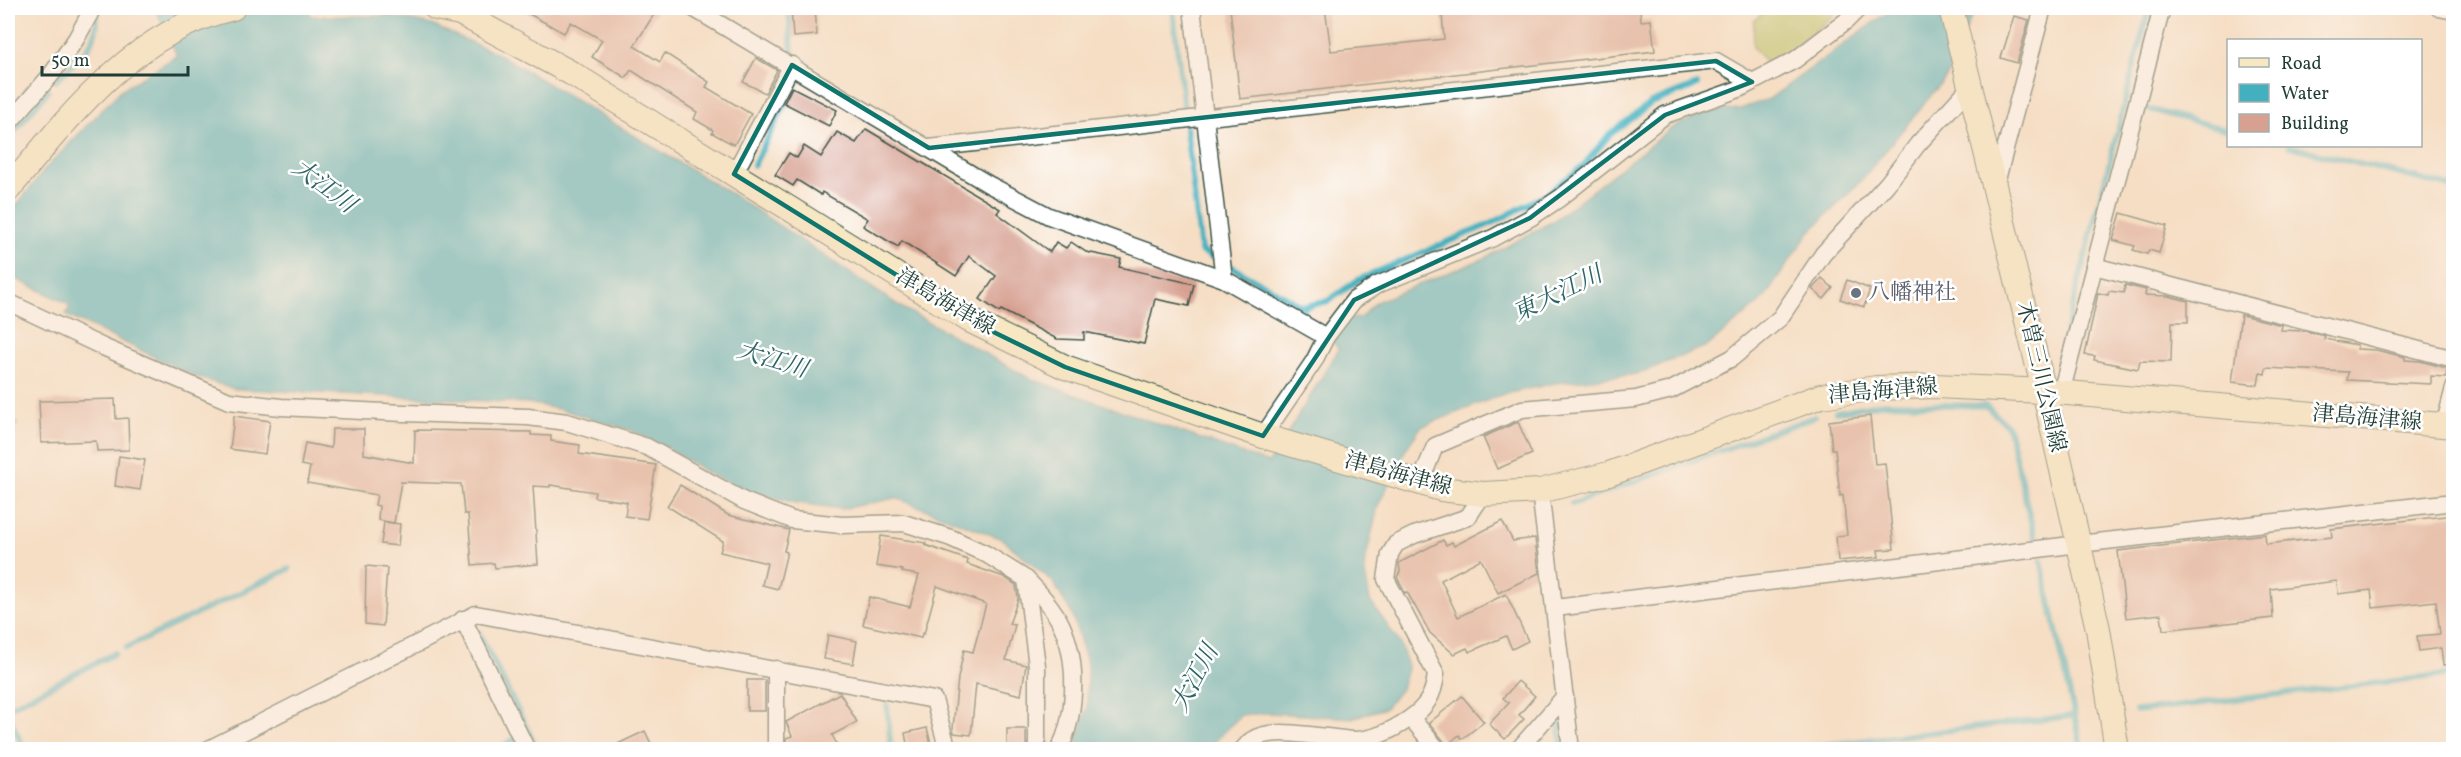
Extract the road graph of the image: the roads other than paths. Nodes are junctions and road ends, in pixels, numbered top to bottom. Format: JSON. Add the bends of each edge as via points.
{"nodes":[{"id":1,"x":93,"y":8,"type":"edge"},
{"id":2,"x":233,"y":8,"type":"edge"},
{"id":3,"x":436,"y":8,"type":"edge"},
{"id":4,"x":693,"y":8,"type":"edge"},
{"id":5,"x":1192,"y":8,"type":"edge"},
{"id":6,"x":1859,"y":8,"type":"edge"},
{"id":7,"x":1951,"y":8,"type":"edge"},
{"id":8,"x":2043,"y":8,"type":"edge"},
{"id":9,"x":2162,"y":8,"type":"edge"},
{"id":10,"x":2439,"y":8,"type":"edge"},
{"id":11,"x":2454,"y":11,"type":"edge"},
{"id":12,"x":792,"y":65,"type":"junction"},
{"id":13,"x":1969,"y":79,"type":"junction"},
{"id":14,"x":1752,"y":82,"type":"junction"},
{"id":15,"x":1205,"y":118,"type":"junction"},
{"id":16,"x":8,"y":124,"type":"edge"},
{"id":17,"x":929,"y":148,"type":"junction"},
{"id":18,"x":734,"y":174,"type":"junction"},
{"id":19,"x":12,"y":177,"type":"edge"},
{"id":20,"x":1995,"y":186,"type":"junction"},
{"id":21,"x":2094,"y":266,"type":"junction"},
{"id":22,"x":1224,"y":279,"type":"junction"},
{"id":23,"x":8,"y":302,"type":"edge"},
{"id":24,"x":1326,"y":337,"type":"junction"},
{"id":25,"x":2454,"y":358,"type":"edge"},
{"id":26,"x":2454,"y":388,"type":"edge"},
{"id":27,"x":2052,"y":392,"type":"junction"},
{"id":28,"x":2449,"y":426,"type":"edge"},
{"id":29,"x":1268,"y":438,"type":"junction"},
{"id":30,"x":1416,"y":476,"type":"junction"},
{"id":31,"x":1540,"y":491,"type":"junction"},
{"id":32,"x":1483,"y":494,"type":"junction"},
{"id":33,"x":2454,"y":502,"type":"edge"},
{"id":34,"x":2079,"y":544,"type":"junction"},
{"id":35,"x":1026,"y":579,"type":"junction"},
{"id":36,"x":1555,"y":608,"type":"junction"},
{"id":37,"x":463,"y":619,"type":"junction"},
{"id":38,"x":776,"y":669,"type":"junction"},
{"id":39,"x":1565,"y":696,"type":"junction"},
{"id":40,"x":1411,"y":718,"type":"junction"},
{"id":41,"x":207,"y":750,"type":"edge"},
{"id":42,"x":528,"y":750,"type":"edge"},
{"id":43,"x":773,"y":750,"type":"edge"},
{"id":44,"x":948,"y":750,"type":"edge"},
{"id":45,"x":1037,"y":750,"type":"edge"},
{"id":46,"x":1059,"y":750,"type":"edge"},
{"id":47,"x":1242,"y":750,"type":"edge"},
{"id":48,"x":1438,"y":750,"type":"edge"},
{"id":49,"x":1518,"y":750,"type":"edge"},
{"id":50,"x":1571,"y":750,"type":"edge"},
{"id":51,"x":2117,"y":750,"type":"edge"}],
"edges":[{"from":1,"to":16,"type":"street","via":[[51,75]]},
{"from":2,"to":19,"type":"main road","via":[[173,30],[140,51],[78,106]]},
{"from":3,"to":18,"type":"main road","name":"津島海津線","via":[[460,13],[516,42]]},
{"from":4,"to":12,"type":"street"},
{"from":5,"to":15,"type":"street"},
{"from":6,"to":14,"type":"street","via":[[1795,60]]},
{"from":7,"to":13,"type":"main road","name":"木曽三川公園線"},
{"from":8,"to":20,"type":"street"},
{"from":9,"to":21,"type":"street"},
{"from":10,"to":11,"type":"street"},
{"from":12,"to":17,"type":"street"},
{"from":12,"to":18,"type":"street"},
{"from":13,"to":20,"type":"main road","name":"木曽三川公園線"},
{"from":13,"to":30,"type":"street","via":[[1887,184],[1823,254],[1780,318],[1732,358],[1671,390],[1636,399],[1522,409],[1436,446]]},
{"from":14,"to":15,"type":"street","via":[[1716,61]]},
{"from":14,"to":24,"type":"street","via":[[1665,116],[1530,218],[1493,238],[1377,285],[1354,300]]},
{"from":15,"to":17,"type":"street"},
{"from":15,"to":22,"type":"street"},
{"from":17,"to":22,"type":"street","via":[[1048,216]]},
{"from":18,"to":29,"type":"main road","name":"津島海津線","via":[[969,320],[1065,367]]},
{"from":20,"to":27,"type":"main road","name":"木曽三川公園線"},
{"from":21,"to":25,"type":"street"},
{"from":21,"to":27,"type":"street"},
{"from":22,"to":24,"type":"street"},
{"from":23,"to":35,"type":"street","via":[[229,401],[567,422],[647,447],[744,501],[792,520],[842,525],[904,523],[986,554]]},
{"from":24,"to":29,"type":"street"},
{"from":26,"to":28,"type":"street"},
{"from":27,"to":28,"type":"main road","name":"津島海津線"},
{"from":27,"to":31,"type":"main road","name":"津島海津線","via":[[1935,386],[1876,388],[1821,396],[1609,474]]},
{"from":27,"to":34,"type":"main road","name":"木曽三川公園線"},
{"from":29,"to":30,"type":"main road","name":"津島海津線"},
{"from":30,"to":32,"type":"main road","name":"津島海津線","via":[[1459,493]]},
{"from":31,"to":32,"type":"main road","name":"津島海津線"},
{"from":31,"to":36,"type":"street"},
{"from":32,"to":40,"type":"street","via":[[1468,516],[1414,534],[1396,544],[1390,554],[1386,579],[1436,674],[1428,702]]},
{"from":33,"to":34,"type":"street"},
{"from":34,"to":36,"type":"street"},
{"from":34,"to":51,"type":"main road","name":"木曽三川公園線","via":[[2098,629]]},
{"from":35,"to":45,"type":"street","via":[[1037,666]]},
{"from":35,"to":46,"type":"street","via":[[1064,631],[1073,667],[1071,707]]},
{"from":36,"to":39,"type":"street"},
{"from":37,"to":38,"type":"street","via":[[476,614]]},
{"from":37,"to":41,"type":"street"},
{"from":37,"to":42,"type":"street"},
{"from":38,"to":43,"type":"street"},
{"from":38,"to":44,"type":"street","via":[[934,700]]},
{"from":39,"to":49,"type":"street"},
{"from":39,"to":50,"type":"street"},
{"from":40,"to":47,"type":"street","via":[[1390,731],[1355,740],[1302,734],[1264,735]]},
{"from":40,"to":48,"type":"street"}]}
